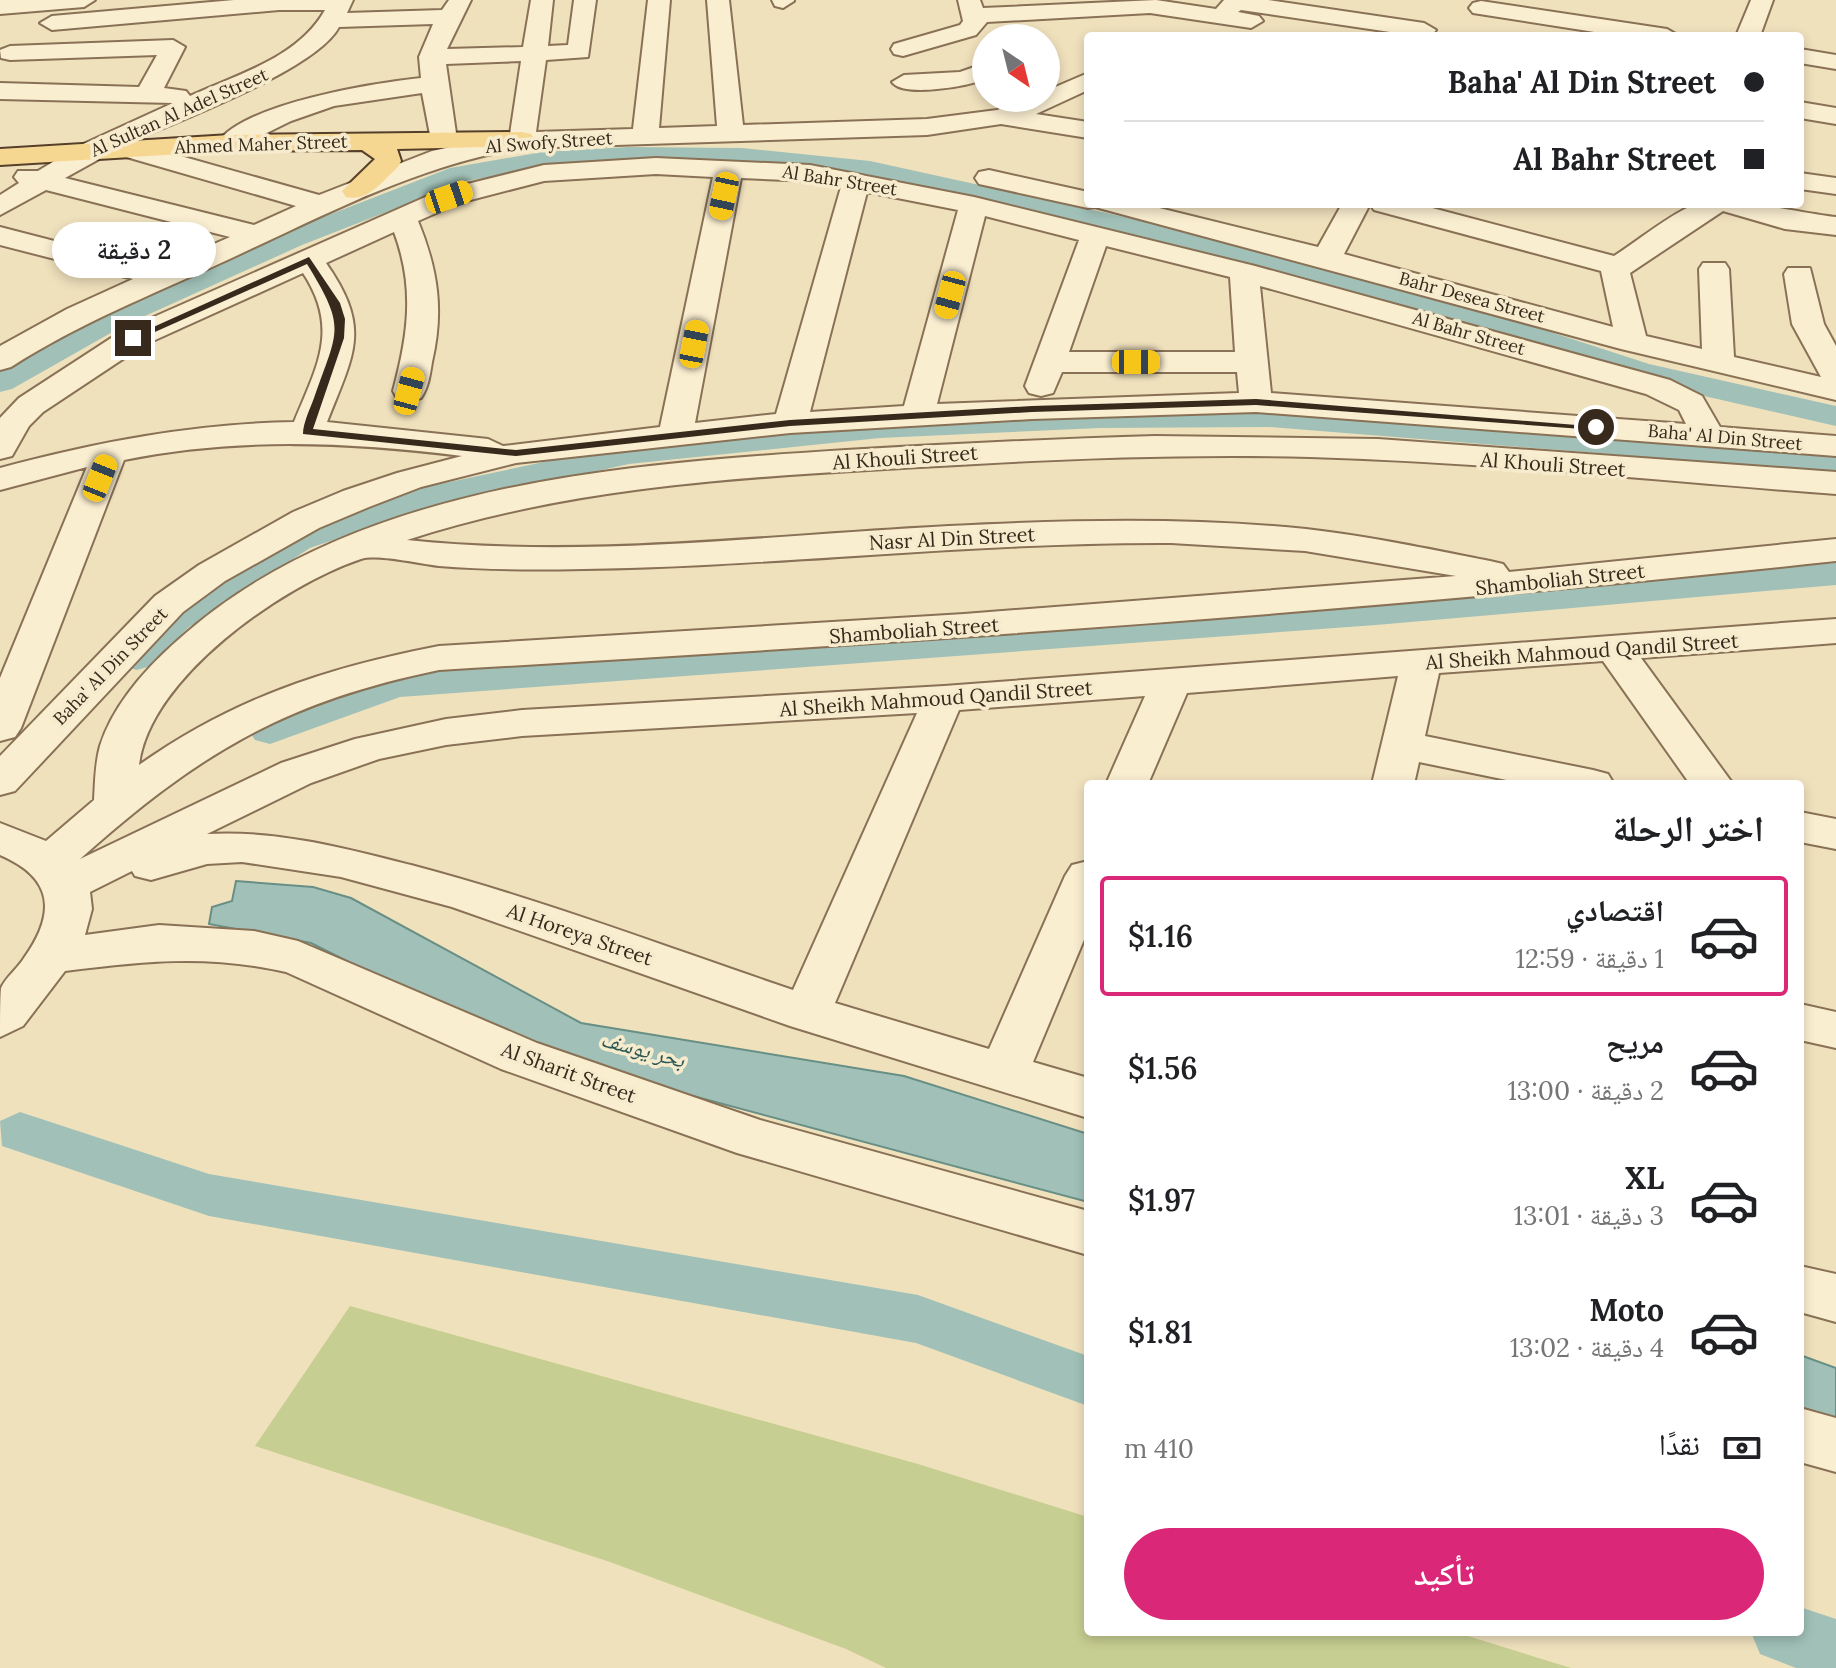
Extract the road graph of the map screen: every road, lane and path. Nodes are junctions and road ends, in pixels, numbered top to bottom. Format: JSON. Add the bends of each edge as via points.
{"nodes":[{"id":1,"x":84,"y":0,"type":"edge"},
{"id":2,"x":542,"y":0,"type":"edge"},
{"id":3,"x":585,"y":0,"type":"edge"},
{"id":4,"x":659,"y":0,"type":"edge"},
{"id":5,"x":718,"y":0,"type":"edge"},
{"id":6,"x":1568,"y":0,"type":"edge"},
{"id":7,"x":1762,"y":0,"type":"edge"},
{"id":8,"x":1143,"y":5,"type":"edge"},
{"id":9,"x":0,"y":7,"type":"edge"},
{"id":10,"x":338,"y":8,"type":"edge"},
{"id":11,"x":971,"y":8,"type":"edge"},
{"id":12,"x":454,"y":9,"type":"edge"},
{"id":13,"x":1034,"y":13,"type":"junction"},
{"id":14,"x":1478,"y":13,"type":"edge"},
{"id":15,"x":1550,"y":19,"type":"junction"},
{"id":16,"x":52,"y":23,"type":"dead end"},
{"id":17,"x":1036,"y":24,"type":"edge"},
{"id":18,"x":1233,"y":24,"type":"edge"},
{"id":19,"x":1424,"y":30,"type":"dead end"},
{"id":20,"x":1131,"y":32,"type":"edge"},
{"id":21,"x":1308,"y":32,"type":"edge"},
{"id":22,"x":1507,"y":32,"type":"edge"},
{"id":23,"x":1639,"y":32,"type":"edge"},
{"id":24,"x":1750,"y":32,"type":"edge"},
{"id":25,"x":0,"y":44,"type":"edge"},
{"id":26,"x":903,"y":49,"type":"dead end"},
{"id":27,"x":535,"y":53,"type":"junction"},
{"id":28,"x":431,"y":57,"type":"junction"},
{"id":29,"x":1804,"y":57,"type":"edge"},
{"id":30,"x":1836,"y":62,"type":"edge"},
{"id":31,"x":972,"y":76,"type":"edge"},
{"id":32,"x":1804,"y":81,"type":"edge"},
{"id":33,"x":904,"y":82,"type":"dead end"},
{"id":34,"x":1084,"y":83,"type":"edge"},
{"id":35,"x":432,"y":85,"type":"junction"},
{"id":36,"x":1836,"y":86,"type":"edge"},
{"id":37,"x":0,"y":91,"type":"edge"},
{"id":38,"x":47,"y":92,"type":"junction"},
{"id":39,"x":148,"y":94,"type":"junction"},
{"id":40,"x":205,"y":99,"type":"junction"},
{"id":41,"x":1804,"y":111,"type":"edge"},
{"id":42,"x":1836,"y":116,"type":"edge"},
{"id":43,"x":1000,"y":117,"type":"junction"},
{"id":44,"x":18,"y":120,"type":"dead end"},
{"id":45,"x":1084,"y":129,"type":"edge"},
{"id":46,"x":731,"y":133,"type":"junction"},
{"id":47,"x":645,"y":135,"type":"junction"},
{"id":48,"x":444,"y":140,"type":"junction"},
{"id":49,"x":522,"y":140,"type":"junction"},
{"id":50,"x":367,"y":141,"type":"junction"},
{"id":51,"x":230,"y":143,"type":"junction"},
{"id":52,"x":132,"y":150,"type":"junction"},
{"id":53,"x":88,"y":152,"type":"junction"},
{"id":54,"x":0,"y":157,"type":"edge"},
{"id":55,"x":729,"y":167,"type":"junction"},
{"id":56,"x":957,"y":171,"type":"dead end"},
{"id":57,"x":0,"y":174,"type":"edge"},
{"id":58,"x":46,"y":179,"type":"junction"},
{"id":59,"x":857,"y":180,"type":"junction"},
{"id":60,"x":1804,"y":182,"type":"edge"},
{"id":61,"x":1836,"y":186,"type":"edge"},
{"id":62,"x":356,"y":191,"type":"junction"},
{"id":63,"x":1084,"y":199,"type":"edge"},
{"id":64,"x":323,"y":205,"type":"junction"},
{"id":65,"x":974,"y":205,"type":"junction"},
{"id":66,"x":0,"y":207,"type":"edge"},
{"id":67,"x":1145,"y":208,"type":"edge"},
{"id":68,"x":1354,"y":208,"type":"edge"},
{"id":69,"x":1388,"y":208,"type":"edge"},
{"id":70,"x":1709,"y":208,"type":"edge"},
{"id":71,"x":1744,"y":208,"type":"edge"},
{"id":72,"x":1211,"y":215,"type":"edge"},
{"id":73,"x":403,"y":218,"type":"junction"},
{"id":74,"x":1836,"y":226,"type":"edge"},
{"id":75,"x":1096,"y":234,"type":"junction"},
{"id":76,"x":258,"y":235,"type":"junction"},
{"id":77,"x":0,"y":236,"type":"edge"},
{"id":78,"x":1430,"y":250,"type":"junction"},
{"id":79,"x":1327,"y":258,"type":"junction"},
{"id":80,"x":309,"y":260,"type":"junction"},
{"id":81,"x":1618,"y":266,"type":"junction"},
{"id":82,"x":1714,"y":269,"type":"dead end"},
{"id":83,"x":1244,"y":272,"type":"junction"},
{"id":84,"x":1799,"y":274,"type":"dead end"},
{"id":85,"x":1523,"y":275,"type":"junction"},
{"id":86,"x":162,"y":278,"type":"junction"},
{"id":87,"x":1632,"y":342,"type":"junction"},
{"id":88,"x":0,"y":360,"type":"edge"},
{"id":89,"x":1050,"y":362,"type":"junction"},
{"id":90,"x":1252,"y":362,"type":"junction"},
{"id":91,"x":1718,"y":363,"type":"junction"},
{"id":92,"x":1836,"y":375,"type":"edge"},
{"id":93,"x":1836,"y":390,"type":"edge"},
{"id":94,"x":409,"y":391,"type":"dead end"},
{"id":95,"x":1256,"y":402,"type":"junction"},
{"id":96,"x":1032,"y":409,"type":"junction"},
{"id":97,"x":918,"y":415,"type":"junction"},
{"id":98,"x":790,"y":423,"type":"junction"},
{"id":99,"x":307,"y":431,"type":"junction"},
{"id":100,"x":676,"y":433,"type":"junction"},
{"id":101,"x":1704,"y":435,"type":"junction"},
{"id":102,"x":1836,"y":446,"type":"edge"},
{"id":103,"x":0,"y":449,"type":"edge"},
{"id":104,"x":111,"y":450,"type":"junction"},
{"id":105,"x":516,"y":453,"type":"junction"},
{"id":106,"x":0,"y":479,"type":"edge"},
{"id":107,"x":1836,"y":483,"type":"edge"},
{"id":108,"x":361,"y":546,"type":"junction"},
{"id":109,"x":1836,"y":550,"type":"edge"},
{"id":110,"x":1540,"y":583,"type":"junction"},
{"id":111,"x":1828,"y":642,"type":"edge"},
{"id":112,"x":1614,"y":648,"type":"junction"},
{"id":113,"x":1421,"y":663,"type":"junction"},
{"id":114,"x":1171,"y":682,"type":"junction"},
{"id":115,"x":944,"y":699,"type":"junction"},
{"id":116,"x":0,"y":728,"type":"edge"},
{"id":117,"x":50,"y":728,"type":"junction"},
{"id":118,"x":124,"y":738,"type":"junction"},
{"id":119,"x":1397,"y":764,"type":"edge"},
{"id":120,"x":1129,"y":780,"type":"edge"},
{"id":121,"x":1554,"y":780,"type":"edge"},
{"id":122,"x":1709,"y":780,"type":"edge"},
{"id":123,"x":0,"y":781,"type":"edge"},
{"id":124,"x":115,"y":802,"type":"junction"},
{"id":125,"x":1804,"y":828,"type":"edge"},
{"id":126,"x":1836,"y":834,"type":"edge"},
{"id":127,"x":0,"y":838,"type":"edge"},
{"id":128,"x":62,"y":885,"type":"junction"},
{"id":129,"x":1084,"y":885,"type":"edge"},
{"id":130,"x":51,"y":956,"type":"junction"},
{"id":131,"x":807,"y":1013,"type":"junction"},
{"id":132,"x":0,"y":1019,"type":"edge"},
{"id":133,"x":1804,"y":1023,"type":"edge"},
{"id":134,"x":1836,"y":1030,"type":"edge"},
{"id":135,"x":1003,"y":1074,"type":"junction"},
{"id":136,"x":1084,"y":1097,"type":"edge"},
{"id":137,"x":1084,"y":1232,"type":"edge"},
{"id":138,"x":1804,"y":1290,"type":"edge"},
{"id":139,"x":1836,"y":1298,"type":"edge"},
{"id":140,"x":1804,"y":1436,"type":"edge"},
{"id":141,"x":1836,"y":1445,"type":"edge"}],
"edges":[{"from":1,"to":9,"type":"street"},
{"from":2,"to":27,"type":"street"},
{"from":3,"to":27,"type":"street","via":[[580,51]]},
{"from":4,"to":47,"type":"street"},
{"from":5,"to":46,"type":"street"},
{"from":6,"to":15,"type":"street"},
{"from":7,"to":24,"type":"street"},
{"from":8,"to":13,"type":"street"},
{"from":8,"to":18,"type":"street"},
{"from":8,"to":20,"type":"street"},
{"from":10,"to":12,"type":"street"},
{"from":10,"to":16,"type":"street","via":[[279,3]]},
{"from":10,"to":40,"type":"street","name":"Al Sultan Al Adel Street","via":[[312,46]]},
{"from":11,"to":13,"type":"street"},
{"from":11,"to":26,"type":"street","via":[[975,22],[968,30]]},
{"from":12,"to":28,"type":"street"},
{"from":13,"to":17,"type":"street"},
{"from":14,"to":15,"type":"street"},
{"from":14,"to":22,"type":"street"},
{"from":15,"to":23,"type":"street"},
{"from":18,"to":19,"type":"street","via":[[1236,2]]},
{"from":18,"to":21,"type":"street"},
{"from":25,"to":39,"type":"street","via":[[16,44],[10,53],[173,47]]},
{"from":27,"to":28,"type":"street"},
{"from":27,"to":49,"type":"street"},
{"from":28,"to":35,"type":"street"},
{"from":29,"to":30,"type":"street"},
{"from":31,"to":33,"type":"street"},
{"from":32,"to":36,"type":"street"},
{"from":34,"to":43,"type":"street","name":"Al Swofy Street","via":[[1067,94]]},
{"from":35,"to":48,"type":"street"},
{"from":35,"to":51,"type":"street","via":[[313,102]]},
{"from":37,"to":38,"type":"street"},
{"from":38,"to":39,"type":"street"},
{"from":38,"to":44,"type":"street"},
{"from":39,"to":40,"type":"street"},
{"from":40,"to":53,"type":"street","name":"Al Sultan Al Adel Street"},
{"from":41,"to":42,"type":"street"},
{"from":43,"to":45,"type":"street"},
{"from":43,"to":46,"type":"street","name":"Al Swofy Street","via":[[900,141]]},
{"from":46,"to":47,"type":"street","name":"Al Swofy Street"},
{"from":47,"to":49,"type":"street","name":"Al Swofy Street"},
{"from":48,"to":49,"type":"main road","name":"Ahmed Maher Street"},
{"from":48,"to":50,"type":"main road","name":"Ahmed Maher Street"},
{"from":49,"to":62,"type":"street","name":"Al Swofy Street","via":[[443,155]]},
{"from":50,"to":51,"type":"main road","name":"Ahmed Maher Street"},
{"from":50,"to":62,"type":"main road","via":[[388,155],[388,161]]},
{"from":51,"to":52,"type":"main road","name":"Ahmed Maher Street"},
{"from":52,"to":53,"type":"main road","name":"Ahmed Maher Street"},
{"from":52,"to":64,"type":"street"},
{"from":53,"to":54,"type":"main road","name":"Ahmed Maher Street"},
{"from":53,"to":58,"type":"street","name":"Al Sultan Al Adel Street"},
{"from":55,"to":59,"type":"street","name":"Al Bahr Street"},
{"from":55,"to":73,"type":"street","name":"Al Bahr Street","via":[[544,173],[478,187]]},
{"from":55,"to":100,"type":"street"},
{"from":56,"to":63,"type":"street"},
{"from":57,"to":58,"type":"street"},
{"from":58,"to":66,"type":"street","name":"Al Sultan Al Adel Street"},
{"from":58,"to":76,"type":"street"},
{"from":59,"to":65,"type":"street","name":"Al Bahr Street"},
{"from":59,"to":98,"type":"street"},
{"from":60,"to":61,"type":"street"},
{"from":62,"to":64,"type":"street","name":"Al Swofy Street"},
{"from":64,"to":76,"type":"street","name":"Al Swofy Street"},
{"from":65,"to":75,"type":"street","name":"Al Bahr Street"},
{"from":65,"to":97,"type":"street"},
{"from":67,"to":72,"type":"street","name":"Bahr Desea Street"},
{"from":68,"to":79,"type":"street"},
{"from":69,"to":78,"type":"street"},
{"from":70,"to":81,"type":"street"},
{"from":71,"to":74,"type":"street"},
{"from":72,"to":79,"type":"street","name":"Bahr Desea Street"},
{"from":73,"to":80,"type":"street","name":"Al Bahr Street"},
{"from":73,"to":94,"type":"street","via":[[427,285],[428,311]]},
{"from":75,"to":83,"type":"street","name":"Al Bahr Street"},
{"from":75,"to":89,"type":"street"},
{"from":76,"to":86,"type":"street","name":"Al Swofy Street"},
{"from":77,"to":86,"type":"street"},
{"from":78,"to":79,"type":"street","name":"Bahr Desea Street"},
{"from":78,"to":85,"type":"street","name":"Bahr Desea Street"},
{"from":78,"to":85,"type":"street"},
{"from":80,"to":99,"type":"street","via":[[341,319],[340,338]]},
{"from":80,"to":103,"type":"street","name":"Al Bahr Street","via":[[178,316],[91,363],[31,405]]},
{"from":81,"to":85,"type":"street"},
{"from":81,"to":87,"type":"street","via":[[1615,273]]},
{"from":82,"to":91,"type":"street"},
{"from":83,"to":90,"type":"street"},
{"from":83,"to":101,"type":"street","name":"Al Bahr Street","via":[[1658,387],[1698,408]]},
{"from":84,"to":92,"type":"street","via":[[1808,324]]},
{"from":85,"to":87,"type":"street","name":"Bahr Desea Street"},
{"from":86,"to":88,"type":"street","name":"Al Swofy Street"},
{"from":87,"to":91,"type":"street","name":"Bahr Desea Street"},
{"from":89,"to":90,"type":"street"},
{"from":89,"to":96,"type":"street"},
{"from":90,"to":95,"type":"street"},
{"from":91,"to":93,"type":"street","name":"Bahr Desea Street"},
{"from":95,"to":96,"type":"street","name":"Baha' Al Din Street"},
{"from":95,"to":101,"type":"street","name":"Baha' Al Din Street"},
{"from":96,"to":97,"type":"street","name":"Baha' Al Din Street"},
{"from":97,"to":98,"type":"street","name":"Baha' Al Din Street"},
{"from":98,"to":100,"type":"street","name":"Baha' Al Din Street"},
{"from":99,"to":104,"type":"street","via":[[211,435]]},
{"from":99,"to":105,"type":"street"},
{"from":100,"to":105,"type":"street","name":"Baha' Al Din Street"},
{"from":101,"to":102,"type":"street","name":"Baha' Al Din Street"},
{"from":104,"to":106,"type":"street"},
{"from":104,"to":116,"type":"street"},
{"from":105,"to":117,"type":"street","name":"Baha' Al Din Street","via":[[383,489],[258,545],[169,604]]},
{"from":107,"to":108,"type":"street","name":"Al Khouli Street","via":[[1320,448],[1069,448],[777,465],[613,481],[497,501]]},
{"from":108,"to":110,"type":"street","name":"Nasr Al Din Street","via":[[454,557],[566,561],[946,537],[1199,533],[1360,547]]},
{"from":108,"to":118,"type":"street","name":"Al Khouli Street","via":[[289,580],[203,637],[164,676]]},
{"from":109,"to":110,"type":"street","name":"Shamboliah Street"},
{"from":110,"to":124,"type":"street","name":"Shamboliah Street","via":[[819,637],[439,658],[337,679],[263,708],[194,744]]},
{"from":111,"to":112,"type":"street","name":"Al Sheikh Mahmoud Qandil Street"},
{"from":112,"to":113,"type":"street","name":"Al Sheikh Mahmoud Qandil Street"},
{"from":112,"to":122,"type":"street"},
{"from":113,"to":114,"type":"street","name":"Al Sheikh Mahmoud Qandil Street"},
{"from":113,"to":119,"type":"street"},
{"from":114,"to":115,"type":"street","name":"Al Sheikh Mahmoud Qandil Street"},
{"from":114,"to":120,"type":"street"},
{"from":115,"to":128,"type":"street","name":"Al Sheikh Mahmoud Qandil Street","via":[[522,723],[370,748],[296,773]]},
{"from":115,"to":131,"type":"street"},
{"from":117,"to":118,"type":"street"},
{"from":117,"to":123,"type":"street","name":"Baha' Al Din Street"},
{"from":118,"to":124,"type":"street","name":"Al Khouli Street"},
{"from":119,"to":121,"type":"street"},
{"from":124,"to":128,"type":"street","name":"Shamboliah Street"},
{"from":125,"to":126,"type":"street"},
{"from":127,"to":128,"type":"street","via":[[23,846]]},
{"from":128,"to":130,"type":"street","via":[[65,931]]},
{"from":128,"to":131,"type":"street","name":"Al Horeya Street","via":[[206,849],[242,847],[341,862],[465,895]]},
{"from":129,"to":135,"type":"street"},
{"from":130,"to":132,"type":"street"},
{"from":130,"to":137,"type":"street","name":"Al Sharit Street","via":[[159,942],[254,948],[298,958],[519,1056],[755,1139]]},
{"from":131,"to":135,"type":"street","name":"Al Horeya Street"},
{"from":133,"to":134,"type":"street"},
{"from":135,"to":136,"type":"street","name":"Al Horeya Street"},
{"from":138,"to":139,"type":"street"},
{"from":140,"to":141,"type":"street"}]}
